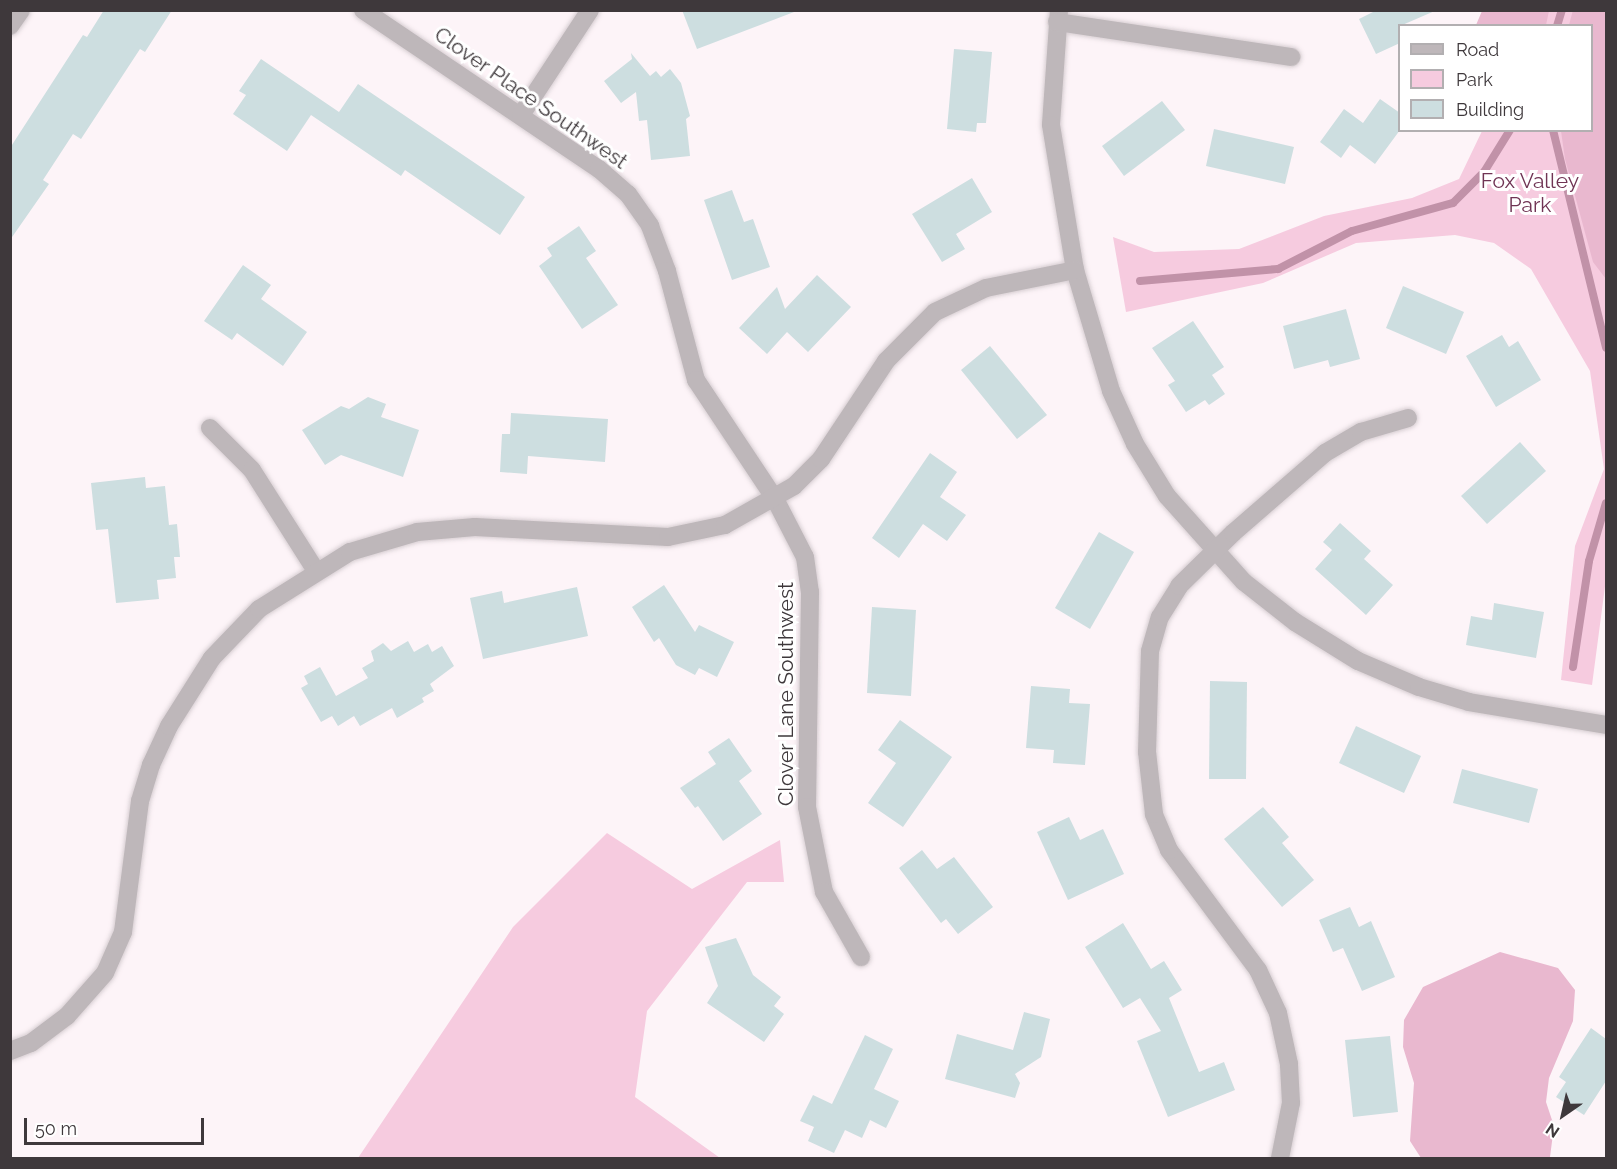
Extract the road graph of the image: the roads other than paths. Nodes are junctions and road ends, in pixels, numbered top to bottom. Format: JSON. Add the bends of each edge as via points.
{"nodes":[{"id":1,"x":21,"y":10,"type":"edge"},
{"id":2,"x":363,"y":10,"type":"edge"},
{"id":3,"x":590,"y":10,"type":"edge"},
{"id":4,"x":1058,"y":16,"type":"edge"},
{"id":5,"x":10,"y":26,"type":"edge"},
{"id":6,"x":1291,"y":57,"type":"dead end"},
{"id":7,"x":521,"y":115,"type":"junction"},
{"id":8,"x":1075,"y":270,"type":"junction"},
{"id":9,"x":1408,"y":418,"type":"dead end"},
{"id":10,"x":210,"y":428,"type":"dead end"},
{"id":11,"x":775,"y":499,"type":"junction"},
{"id":12,"x":1213,"y":552,"type":"junction"},
{"id":13,"x":316,"y":570,"type":"junction"},
{"id":14,"x":1606,"y":725,"type":"edge"},
{"id":15,"x":861,"y":957,"type":"dead end"},
{"id":16,"x":10,"y":1051,"type":"edge"},
{"id":17,"x":1280,"y":1158,"type":"edge"}],
"edges":[{"from":1,"to":5,"type":"street"},
{"from":2,"to":7,"type":"street","name":"Clover Place Southwest"},
{"from":3,"to":7,"type":"street"},
{"from":4,"to":6,"type":"street","via":[[1086,30]]},
{"from":4,"to":8,"type":"street","via":[[1051,125]]},
{"from":7,"to":11,"type":"street","name":"Clover Place Southwest","via":[[620,186],[644,215],[660,248],[696,380]]},
{"from":8,"to":11,"type":"street","via":[[986,288],[935,312],[886,361],[821,459]]},
{"from":8,"to":12,"type":"street","via":[[1093,340],[1125,425],[1167,496]]},
{"from":9,"to":12,"type":"street","via":[[1361,432],[1325,453]]},
{"from":10,"to":13,"type":"street","via":[[252,470]]},
{"from":11,"to":13,"type":"street","via":[[725,525],[668,537],[474,527],[434,529],[372,544]]},
{"from":11,"to":15,"type":"street","name":"Clover Lane Southwest","via":[[795,532],[808,566],[810,652],[805,781],[817,866],[828,904]]},
{"from":12,"to":14,"type":"street","via":[[1295,622],[1381,672],[1469,702]]},
{"from":12,"to":17,"type":"street","via":[[1179,586],[1155,631],[1148,672],[1147,775],[1154,814],[1169,850],[1258,970],[1284,1031],[1291,1102]]},
{"from":13,"to":16,"type":"street","via":[[241,625],[188,694],[158,748],[143,789],[127,909],[117,951],[95,986],[67,1016],[31,1042]]}]}
